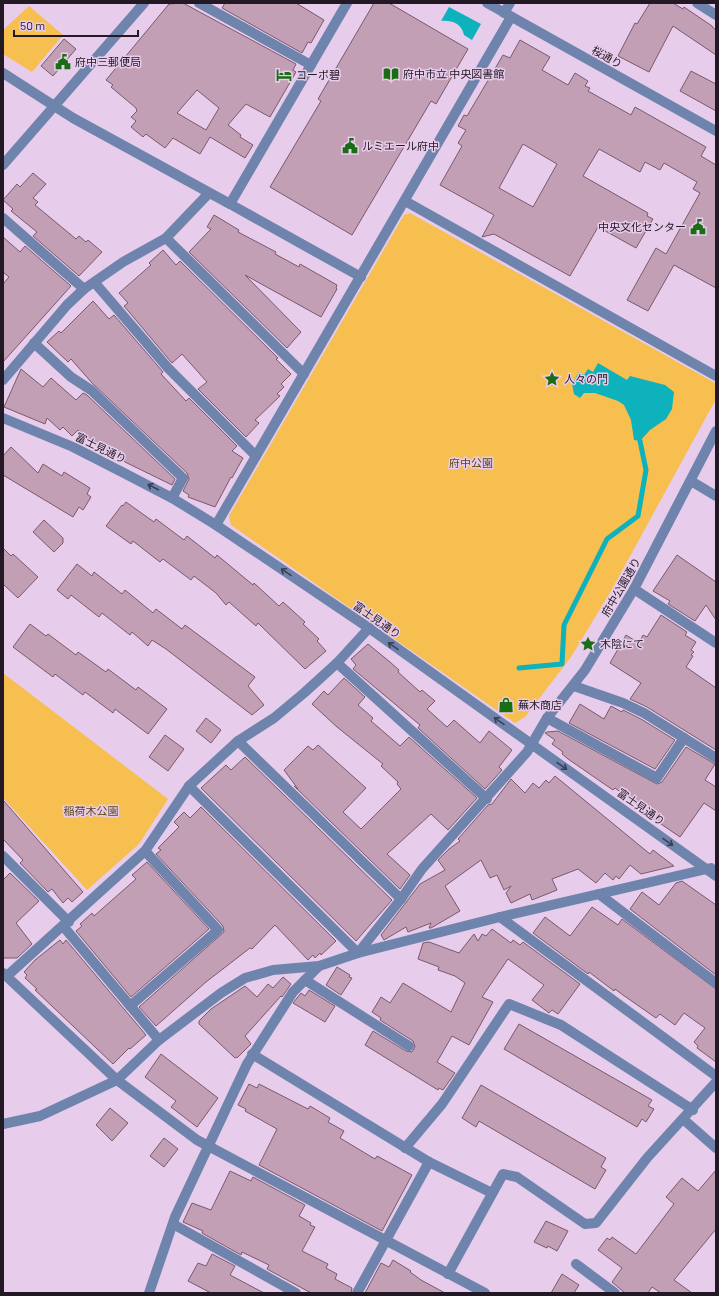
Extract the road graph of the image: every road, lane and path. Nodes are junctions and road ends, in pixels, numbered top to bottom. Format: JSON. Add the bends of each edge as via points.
{"nodes":[{"id":1,"x":144,"y":3,"type":"edge"},
{"id":2,"x":199,"y":3,"type":"edge"},
{"id":3,"x":347,"y":3,"type":"edge"},
{"id":4,"x":487,"y":3,"type":"edge"},
{"id":5,"x":510,"y":3,"type":"edge"},
{"id":6,"x":697,"y":3,"type":"edge"},
{"id":7,"x":709,"y":6,"type":"edge"},
{"id":8,"x":508,"y":15,"type":"junction"},
{"id":9,"x":716,"y":15,"type":"edge"},
{"id":10,"x":311,"y":65,"type":"junction"},
{"id":11,"x":3,"y":73,"type":"edge"},
{"id":12,"x":54,"y":105,"type":"junction"},
{"id":13,"x":716,"y":131,"type":"edge"},
{"id":14,"x":3,"y":164,"type":"edge"},
{"id":15,"x":209,"y":193,"type":"junction"},
{"id":16,"x":405,"y":201,"type":"junction"},
{"id":17,"x":230,"y":204,"type":"junction"},
{"id":18,"x":3,"y":218,"type":"edge"},
{"id":19,"x":166,"y":238,"type":"junction"},
{"id":20,"x":361,"y":277,"type":"junction"},
{"id":21,"x":95,"y":283,"type":"junction"},
{"id":22,"x":84,"y":288,"type":"junction"},
{"id":23,"x":34,"y":343,"type":"junction"},
{"id":24,"x":304,"y":374,"type":"junction"},
{"id":25,"x":716,"y":376,"type":"edge"},
{"id":26,"x":3,"y":380,"type":"edge"},
{"id":27,"x":3,"y":418,"type":"edge"},
{"id":28,"x":715,"y":435,"type":"edge"},
{"id":29,"x":256,"y":456,"type":"junction"},
{"id":30,"x":691,"y":481,"type":"junction"},
{"id":31,"x":716,"y":496,"type":"edge"},
{"id":32,"x":172,"y":498,"type":"junction"},
{"id":33,"x":216,"y":525,"type":"junction"},
{"id":34,"x":634,"y":589,"type":"junction"},
{"id":35,"x":369,"y":628,"type":"junction"},
{"id":36,"x":716,"y":643,"type":"edge"},
{"id":37,"x":337,"y":663,"type":"junction"},
{"id":38,"x":574,"y":686,"type":"junction"},
{"id":39,"x":547,"y":718,"type":"junction"},
{"id":40,"x":684,"y":738,"type":"junction"},
{"id":41,"x":238,"y":741,"type":"junction"},
{"id":42,"x":531,"y":744,"type":"junction"},
{"id":43,"x":716,"y":758,"type":"edge"},
{"id":44,"x":189,"y":786,"type":"junction"},
{"id":45,"x":487,"y":799,"type":"junction"},
{"id":46,"x":145,"y":852,"type":"junction"},
{"id":47,"x":3,"y":856,"type":"edge"},
{"id":48,"x":711,"y":868,"type":"edge"},
{"id":49,"x":716,"y":876,"type":"edge"},
{"id":50,"x":600,"y":894,"type":"junction"},
{"id":51,"x":401,"y":899,"type":"junction"},
{"id":52,"x":500,"y":917,"type":"junction"},
{"id":53,"x":66,"y":924,"type":"junction"},
{"id":54,"x":358,"y":953,"type":"junction"},
{"id":55,"x":319,"y":966,"type":"junction"},
{"id":56,"x":5,"y":974,"type":"edge"},
{"id":57,"x":305,"y":980,"type":"junction"},
{"id":58,"x":716,"y":983,"type":"edge"},
{"id":59,"x":130,"y":1006,"type":"junction"},
{"id":60,"x":159,"y":1040,"type":"junction"},
{"id":61,"x":409,"y":1046,"type":"dead end"},
{"id":62,"x":252,"y":1054,"type":"junction"},
{"id":63,"x":716,"y":1076,"type":"edge"},
{"id":64,"x":117,"y":1080,"type":"junction"},
{"id":65,"x":716,"y":1082,"type":"edge"},
{"id":66,"x":693,"y":1110,"type":"junction"},
{"id":67,"x":683,"y":1120,"type":"junction"},
{"id":68,"x":3,"y":1124,"type":"edge"},
{"id":69,"x":208,"y":1146,"type":"junction"},
{"id":70,"x":405,"y":1148,"type":"junction"},
{"id":71,"x":716,"y":1148,"type":"edge"},
{"id":72,"x":429,"y":1162,"type":"junction"},
{"id":73,"x":492,"y":1193,"type":"junction"},
{"id":74,"x":173,"y":1224,"type":"junction"},
{"id":75,"x":387,"y":1241,"type":"junction"},
{"id":76,"x":576,"y":1264,"type":"dead end"},
{"id":77,"x":448,"y":1274,"type":"junction"},
{"id":78,"x":150,"y":1293,"type":"edge"},
{"id":79,"x":296,"y":1293,"type":"edge"},
{"id":80,"x":357,"y":1293,"type":"edge"},
{"id":81,"x":484,"y":1293,"type":"edge"},
{"id":82,"x":615,"y":1293,"type":"edge"}],
"edges":[{"from":1,"to":12,"type":"street"},
{"from":2,"to":10,"type":"street"},
{"from":3,"to":10,"type":"street"},
{"from":4,"to":8,"type":"street","name":"桜通り"},
{"from":5,"to":8,"type":"street"},
{"from":6,"to":7,"type":"street"},
{"from":7,"to":9,"type":"street"},
{"from":8,"to":13,"type":"street","name":"桜通り"},
{"from":8,"to":16,"type":"street"},
{"from":10,"to":17,"type":"street"},
{"from":11,"to":12,"type":"street"},
{"from":12,"to":14,"type":"street"},
{"from":12,"to":15,"type":"street"},
{"from":15,"to":17,"type":"street"},
{"from":15,"to":19,"type":"street"},
{"from":16,"to":20,"type":"street"},
{"from":16,"to":25,"type":"street"},
{"from":17,"to":20,"type":"street"},
{"from":18,"to":22,"type":"street"},
{"from":19,"to":21,"type":"street","via":[[123,262]]},
{"from":19,"to":24,"type":"street"},
{"from":20,"to":24,"type":"street"},
{"from":21,"to":22,"type":"street"},
{"from":21,"to":29,"type":"street","via":[[168,368]]},
{"from":22,"to":23,"type":"street"},
{"from":23,"to":26,"type":"street"},
{"from":23,"to":32,"type":"street","via":[[71,378],[91,390],[183,478]]},
{"from":24,"to":29,"type":"street"},
{"from":32,"to":27,"type":"street","name":"富士見通り","one_way":true,"via":[[73,447]]},
{"from":28,"to":30,"type":"street","name":"府中公園通り"},
{"from":29,"to":33,"type":"street"},
{"from":30,"to":31,"type":"street"},
{"from":30,"to":34,"type":"street","name":"府中公園通り"},
{"from":32,"to":33,"type":"street","name":"富士見通り"},
{"from":35,"to":33,"type":"street","name":"富士見通り","one_way":true},
{"from":34,"to":36,"type":"street"},
{"from":34,"to":38,"type":"street","name":"府中公園通り"},
{"from":35,"to":37,"type":"street"},
{"from":42,"to":35,"type":"street","name":"富士見通り","one_way":true},
{"from":37,"to":41,"type":"street","via":[[274,718]]},
{"from":37,"to":45,"type":"street"},
{"from":38,"to":39,"type":"street","name":"府中公園通り"},
{"from":38,"to":40,"type":"street","via":[[623,703]]},
{"from":39,"to":40,"type":"street","via":[[657,778]]},
{"from":39,"to":42,"type":"street","name":"府中公園通り"},
{"from":40,"to":43,"type":"street"},
{"from":41,"to":44,"type":"street"},
{"from":41,"to":51,"type":"street"},
{"from":42,"to":45,"type":"street","name":"府中公園通り"},
{"from":42,"to":48,"type":"street","name":"富士見通り","one_way":true},
{"from":44,"to":46,"type":"street"},
{"from":44,"to":54,"type":"street"},
{"from":45,"to":51,"type":"street","name":"府中公園通り","via":[[422,869]]},
{"from":46,"to":53,"type":"street"},
{"from":46,"to":59,"type":"street","via":[[218,930]]},
{"from":47,"to":53,"type":"street"},
{"from":48,"to":49,"type":"street","name":"富士見通り"},
{"from":48,"to":50,"type":"street"},
{"from":50,"to":52,"type":"street"},
{"from":50,"to":58,"type":"street"},
{"from":51,"to":54,"type":"street","name":"府中公園通り"},
{"from":52,"to":54,"type":"street"},
{"from":52,"to":63,"type":"street"},
{"from":53,"to":56,"type":"street"},
{"from":53,"to":59,"type":"street"},
{"from":54,"to":55,"type":"street"},
{"from":55,"to":57,"type":"street"},
{"from":55,"to":60,"type":"street","via":[[272,970],[245,978]]},
{"from":56,"to":64,"type":"street"},
{"from":57,"to":61,"type":"street"},
{"from":57,"to":62,"type":"street","via":[[293,992]]},
{"from":59,"to":60,"type":"street"},
{"from":60,"to":64,"type":"street"},
{"from":62,"to":69,"type":"street"},
{"from":62,"to":70,"type":"street"},
{"from":64,"to":68,"type":"street","via":[[40,1116]]},
{"from":64,"to":69,"type":"street"},
{"from":65,"to":66,"type":"street"},
{"from":66,"to":67,"type":"street"},
{"from":66,"to":70,"type":"street","via":[[562,1025],[509,1004],[442,1104]]},
{"from":67,"to":71,"type":"street"},
{"from":67,"to":73,"type":"street","via":[[647,1158],[596,1223],[585,1224],[517,1177],[503,1174]]},
{"from":69,"to":74,"type":"street"},
{"from":69,"to":75,"type":"street"},
{"from":70,"to":72,"type":"street"},
{"from":72,"to":73,"type":"street"},
{"from":72,"to":75,"type":"street"},
{"from":73,"to":77,"type":"street"},
{"from":74,"to":78,"type":"street"},
{"from":74,"to":79,"type":"street"},
{"from":75,"to":77,"type":"street"},
{"from":75,"to":80,"type":"street"},
{"from":76,"to":82,"type":"street"},
{"from":77,"to":81,"type":"street"}]}
